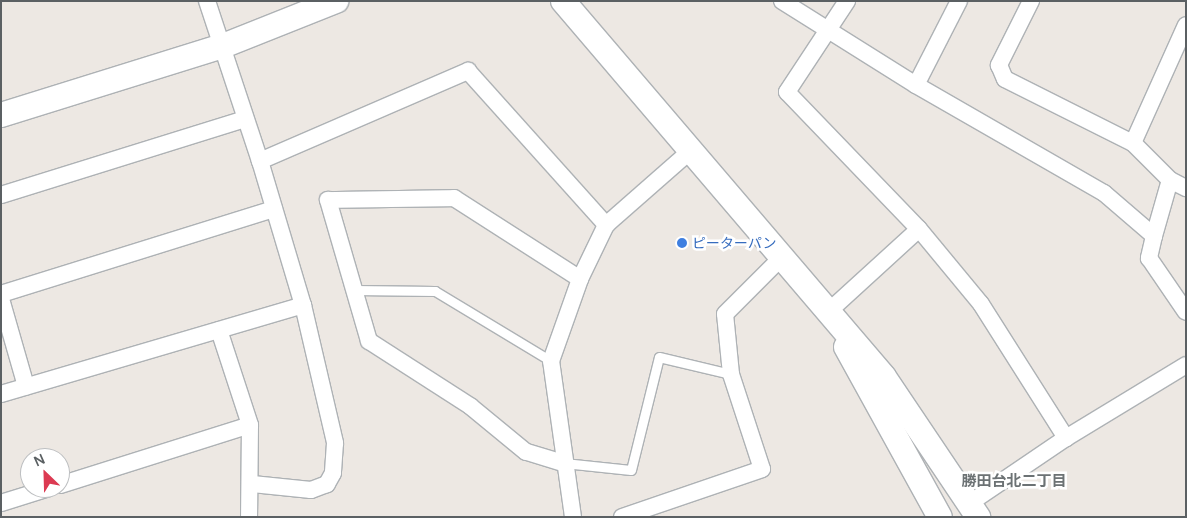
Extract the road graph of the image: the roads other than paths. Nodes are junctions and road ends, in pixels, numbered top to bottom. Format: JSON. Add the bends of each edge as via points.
{"nodes":[{"id":1,"x":207,"y":1,"type":"edge"},
{"id":2,"x":336,"y":1,"type":"edge"},
{"id":3,"x":564,"y":1,"type":"edge"},
{"id":4,"x":782,"y":1,"type":"edge"},
{"id":5,"x":847,"y":1,"type":"edge"},
{"id":6,"x":959,"y":1,"type":"edge"},
{"id":7,"x":1031,"y":1,"type":"edge"},
{"id":8,"x":1186,"y":25,"type":"edge"},
{"id":9,"x":829,"y":32,"type":"junction"},
{"id":10,"x":222,"y":46,"type":"junction"},
{"id":11,"x":916,"y":85,"type":"junction"},
{"id":12,"x":1,"y":115,"type":"edge"},
{"id":13,"x":246,"y":119,"type":"junction"},
{"id":14,"x":1134,"y":143,"type":"junction"},
{"id":15,"x":689,"y":152,"type":"junction"},
{"id":16,"x":260,"y":161,"type":"junction"},
{"id":17,"x":1170,"y":180,"type":"junction"},
{"id":18,"x":1186,"y":188,"type":"edge"},
{"id":19,"x":1,"y":195,"type":"edge"},
{"id":20,"x":274,"y":209,"type":"junction"},
{"id":21,"x":606,"y":225,"type":"junction"},
{"id":22,"x":918,"y":229,"type":"junction"},
{"id":23,"x":1154,"y":236,"type":"junction"},
{"id":24,"x":781,"y":258,"type":"junction"},
{"id":25,"x":580,"y":278,"type":"junction"},
{"id":26,"x":354,"y":290,"type":"junction"},
{"id":27,"x":1,"y":294,"type":"edge"},
{"id":28,"x":1,"y":300,"type":"edge"},
{"id":29,"x":303,"y":305,"type":"junction"},
{"id":30,"x":828,"y":312,"type":"junction"},
{"id":31,"x":1186,"y":312,"type":"edge"},
{"id":32,"x":219,"y":330,"type":"junction"},
{"id":33,"x":551,"y":361,"type":"junction"},
{"id":34,"x":1186,"y":365,"type":"edge"},
{"id":35,"x":731,"y":374,"type":"junction"},
{"id":36,"x":26,"y":386,"type":"junction"},
{"id":37,"x":1,"y":394,"type":"edge"},
{"id":38,"x":250,"y":425,"type":"junction"},
{"id":39,"x":1066,"y":438,"type":"junction"},
{"id":40,"x":563,"y":463,"type":"junction"},
{"id":41,"x":70,"y":482,"type":"edge"},
{"id":42,"x":252,"y":484,"type":"junction"},
{"id":43,"x":20,"y":497,"type":"edge"},
{"id":44,"x":1,"y":503,"type":"edge"},
{"id":45,"x":974,"y":510,"type":"edge"},
{"id":46,"x":249,"y":517,"type":"edge"},
{"id":47,"x":573,"y":517,"type":"edge"},
{"id":48,"x":622,"y":517,"type":"edge"},
{"id":49,"x":940,"y":517,"type":"edge"}],
"edges":[{"from":1,"to":10,"type":"street"},
{"from":2,"to":10,"type":"street"},
{"from":3,"to":15,"type":"street"},
{"from":4,"to":9,"type":"street"},
{"from":5,"to":9,"type":"street"},
{"from":6,"to":11,"type":"street"},
{"from":7,"to":14,"type":"street","via":[[999,65],[1005,79]]},
{"from":8,"to":14,"type":"street"},
{"from":9,"to":11,"type":"street"},
{"from":9,"to":22,"type":"street","via":[[787,92]]},
{"from":10,"to":12,"type":"street"},
{"from":10,"to":13,"type":"street"},
{"from":11,"to":23,"type":"street","via":[[1104,193]]},
{"from":13,"to":16,"type":"street"},
{"from":13,"to":19,"type":"street"},
{"from":14,"to":17,"type":"street"},
{"from":15,"to":21,"type":"street"},
{"from":15,"to":24,"type":"street"},
{"from":16,"to":20,"type":"street"},
{"from":16,"to":21,"type":"street","via":[[468,71]]},
{"from":17,"to":18,"type":"street"},
{"from":17,"to":23,"type":"street"},
{"from":20,"to":27,"type":"street"},
{"from":20,"to":29,"type":"street"},
{"from":21,"to":25,"type":"street"},
{"from":22,"to":30,"type":"street"},
{"from":22,"to":39,"type":"street","via":[[981,304]]},
{"from":23,"to":31,"type":"street","via":[[1149,258]]},
{"from":24,"to":30,"type":"street"},
{"from":24,"to":35,"type":"street","via":[[725,314]]},
{"from":25,"to":26,"type":"street","via":[[454,198],[328,200]]},
{"from":25,"to":33,"type":"street"},
{"from":26,"to":33,"type":"lane","via":[[434,292]]},
{"from":26,"to":40,"type":"street","via":[[369,341],[470,406],[526,452]]},
{"from":28,"to":36,"type":"street"},
{"from":29,"to":32,"type":"street"},
{"from":29,"to":42,"type":"street","via":[[335,443],[333,473],[327,484],[311,490]]},
{"from":30,"to":45,"type":"street","via":[[884,377]]},
{"from":30,"to":49,"type":"street"},
{"from":32,"to":36,"type":"street"},
{"from":32,"to":38,"type":"street"},
{"from":33,"to":40,"type":"street"},
{"from":34,"to":39,"type":"street"},
{"from":35,"to":40,"type":"lane","via":[[659,357],[631,470]]},
{"from":35,"to":48,"type":"street","via":[[762,469]]},
{"from":36,"to":37,"type":"street"},
{"from":38,"to":41,"type":"street"},
{"from":38,"to":42,"type":"street"},
{"from":39,"to":45,"type":"street"},
{"from":40,"to":47,"type":"street"},
{"from":42,"to":46,"type":"street"},
{"from":43,"to":44,"type":"street"}]}
